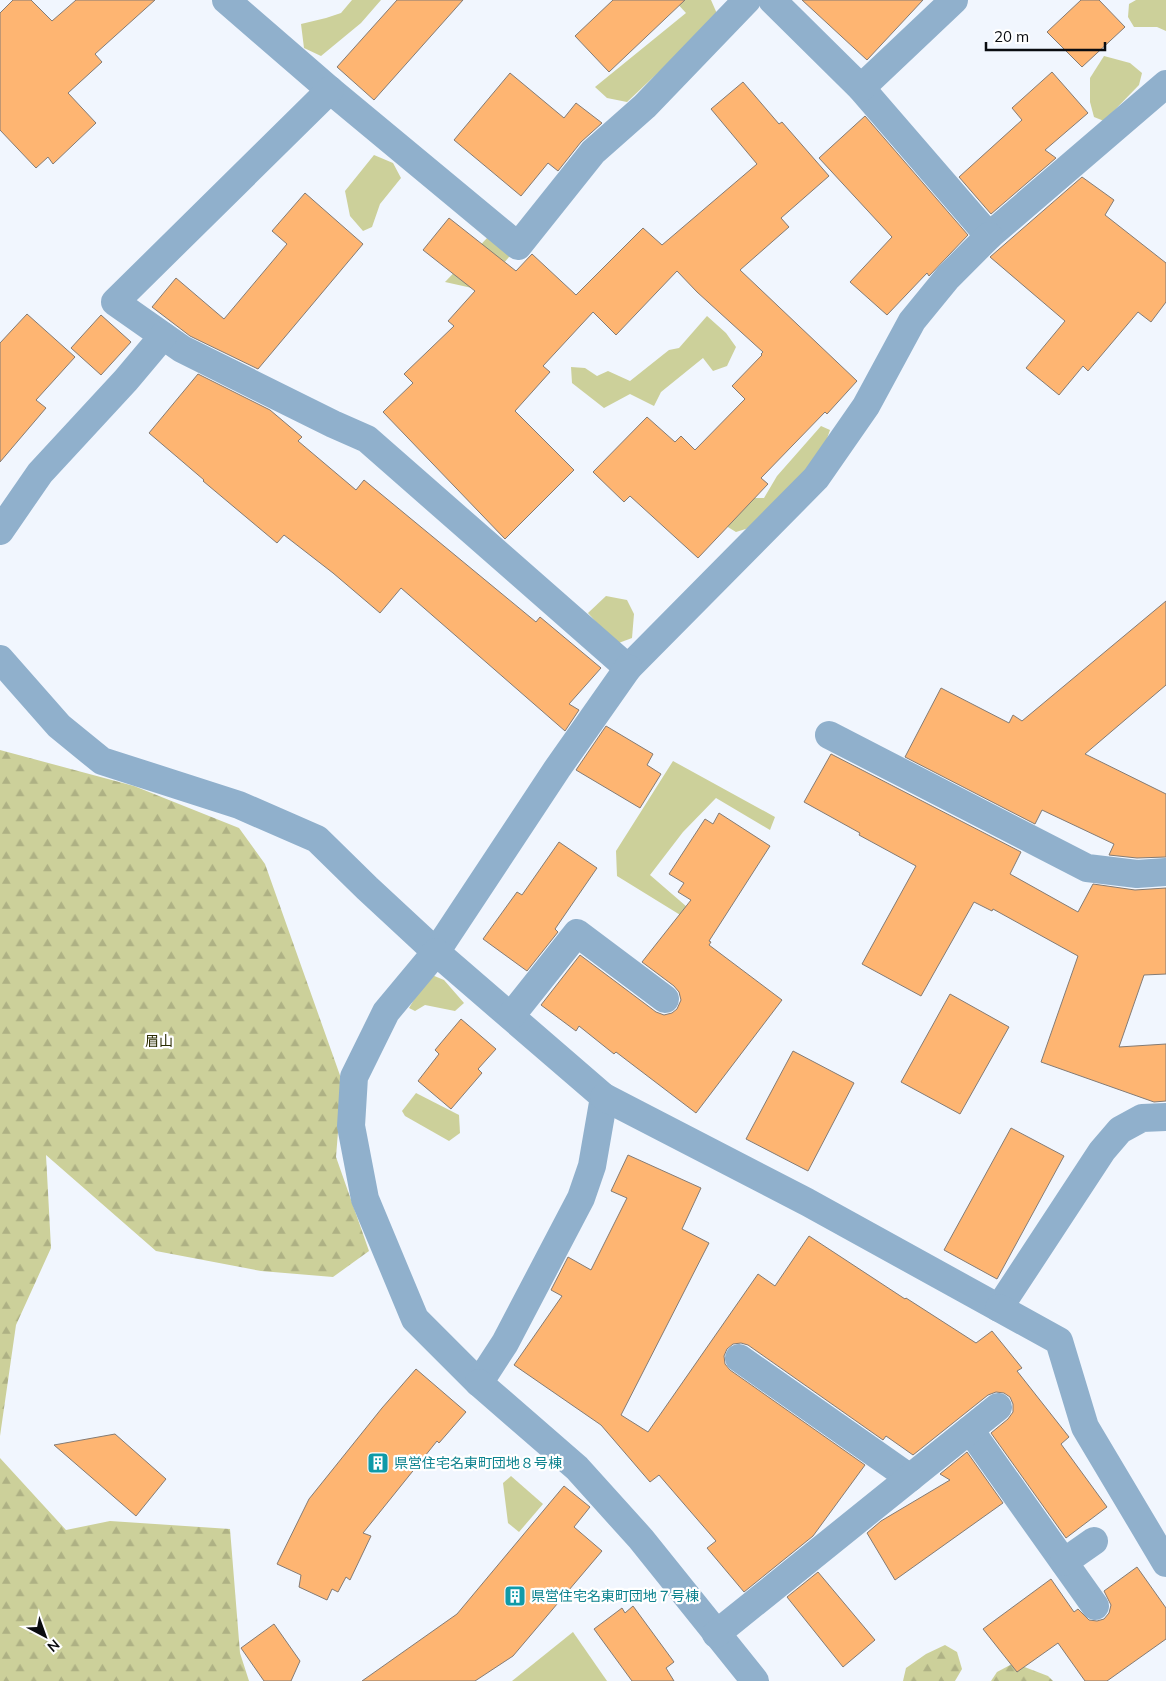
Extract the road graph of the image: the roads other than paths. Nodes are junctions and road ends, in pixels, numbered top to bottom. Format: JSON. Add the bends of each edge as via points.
{"nodes":[{"id":1,"x":226,"y":0,"type":"edge"},
{"id":2,"x":747,"y":0,"type":"edge"},
{"id":3,"x":772,"y":0,"type":"edge"},
{"id":4,"x":954,"y":0,"type":"edge"},
{"id":5,"x":1166,"y":84,"type":"edge"},
{"id":6,"x":861,"y":88,"type":"junction"},
{"id":7,"x":330,"y":90,"type":"junction"},
{"id":8,"x":989,"y":236,"type":"junction"},
{"id":9,"x":163,"y":336,"type":"junction"},
{"id":10,"x":0,"y":531,"type":"edge"},
{"id":11,"x":0,"y":659,"type":"edge"},
{"id":12,"x":628,"y":668,"type":"junction"},
{"id":13,"x":829,"y":735,"type":"dead end"},
{"id":14,"x":1166,"y":872,"type":"edge"},
{"id":15,"x":436,"y":952,"type":"junction"},
{"id":16,"x":665,"y":999,"type":"dead end"},
{"id":17,"x":511,"y":1016,"type":"junction"},
{"id":18,"x":604,"y":1097,"type":"junction"},
{"id":19,"x":1166,"y":1117,"type":"edge"},
{"id":20,"x":999,"y":1308,"type":"junction"},
{"id":21,"x":739,"y":1358,"type":"dead end"},
{"id":22,"x":479,"y":1383,"type":"junction"},
{"id":23,"x":998,"y":1406,"type":"dead end"},
{"id":24,"x":970,"y":1430,"type":"junction"},
{"id":25,"x":910,"y":1478,"type":"junction"},
{"id":26,"x":1094,"y":1541,"type":"dead end"},
{"id":27,"x":1064,"y":1562,"type":"junction"},
{"id":28,"x":1166,"y":1563,"type":"edge"},
{"id":29,"x":1095,"y":1606,"type":"dead end"},
{"id":30,"x":716,"y":1634,"type":"junction"},
{"id":31,"x":755,"y":1681,"type":"edge"}],
"edges":[{"from":1,"to":7,"type":"street"},
{"from":2,"to":7,"type":"street","via":[[645,106],[593,152],[518,246]]},
{"from":3,"to":6,"type":"street"},
{"from":4,"to":6,"type":"street"},
{"from":5,"to":8,"type":"street"},
{"from":6,"to":8,"type":"street"},
{"from":7,"to":9,"type":"street","via":[[116,302]]},
{"from":8,"to":12,"type":"street","via":[[948,277],[912,322],[866,406],[816,478]]},
{"from":9,"to":10,"type":"street","via":[[40,473]]},
{"from":9,"to":12,"type":"street","via":[[182,349],[367,439]]},
{"from":11,"to":15,"type":"street","via":[[59,726],[102,761],[239,805],[317,839]]},
{"from":12,"to":15,"type":"street"},
{"from":13,"to":14,"type":"street","via":[[1087,868],[1137,874]]},
{"from":15,"to":17,"type":"street"},
{"from":15,"to":22,"type":"street","via":[[386,1012],[354,1077],[351,1126],[365,1199],[415,1319]]},
{"from":16,"to":17,"type":"street","via":[[577,933]]},
{"from":17,"to":18,"type":"street"},
{"from":18,"to":20,"type":"street","via":[[807,1202]]},
{"from":18,"to":22,"type":"street","via":[[592,1166],[580,1198],[505,1343]]},
{"from":19,"to":20,"type":"street","via":[[1142,1118],[1120,1130],[1102,1151]]},
{"from":20,"to":28,"type":"street","via":[[1059,1341],[1085,1427]]},
{"from":21,"to":25,"type":"street"},
{"from":22,"to":30,"type":"street","via":[[577,1468],[641,1539]]},
{"from":23,"to":24,"type":"street"},
{"from":24,"to":25,"type":"street"},
{"from":24,"to":27,"type":"street"},
{"from":25,"to":30,"type":"street"},
{"from":26,"to":27,"type":"street"},
{"from":27,"to":29,"type":"street"},
{"from":30,"to":31,"type":"street"}]}
